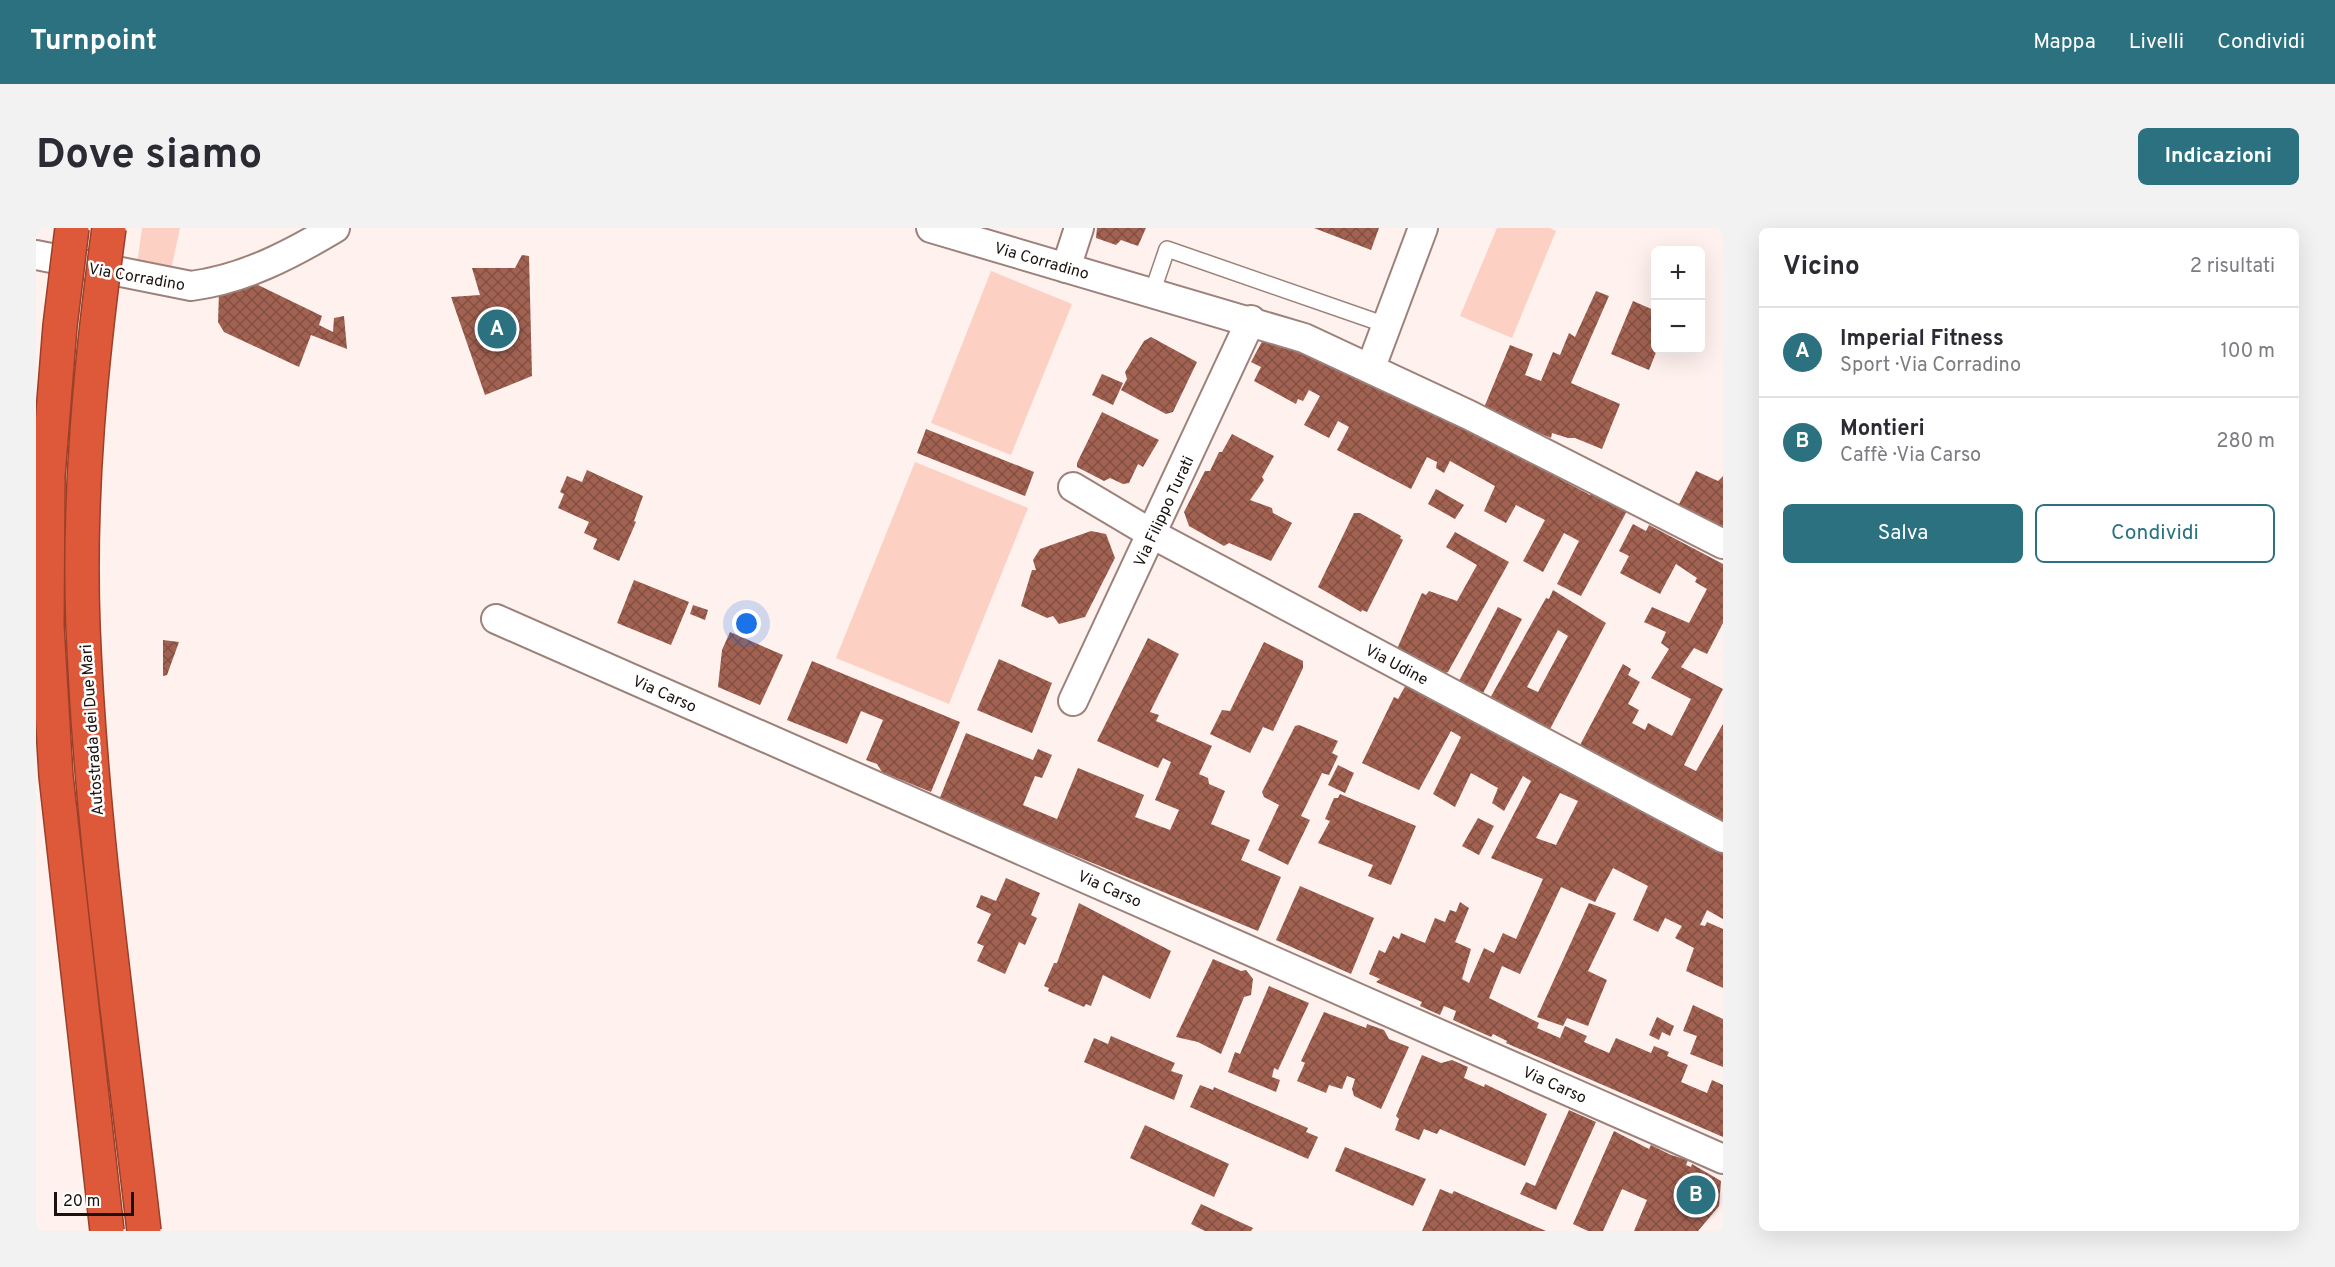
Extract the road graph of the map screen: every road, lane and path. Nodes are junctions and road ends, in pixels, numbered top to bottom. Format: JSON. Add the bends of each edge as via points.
{"nodes":[{"id":1,"x":72,"y":228,"type":"edge"},
{"id":2,"x":109,"y":228,"type":"edge"},
{"id":3,"x":335,"y":228,"type":"edge"},
{"id":4,"x":931,"y":228,"type":"edge"},
{"id":5,"x":1079,"y":228,"type":"edge"},
{"id":6,"x":1423,"y":228,"type":"edge"},
{"id":7,"x":36,"y":255,"type":"edge"},
{"id":8,"x":1066,"y":268,"type":"junction"},
{"id":9,"x":1152,"y":292,"type":"junction"},
{"id":10,"x":1251,"y":320,"type":"junction"},
{"id":11,"x":1386,"y":325,"type":"junction"},
{"id":12,"x":1371,"y":367,"type":"junction"},
{"id":13,"x":1073,"y":487,"type":"dead end"},
{"id":14,"x":1152,"y":534,"type":"junction"},
{"id":15,"x":1723,"y":544,"type":"edge"},
{"id":16,"x":496,"y":619,"type":"dead end"},
{"id":17,"x":1073,"y":701,"type":"dead end"},
{"id":18,"x":1723,"y":838,"type":"edge"},
{"id":19,"x":1723,"y":1159,"type":"edge"},
{"id":20,"x":107,"y":1231,"type":"edge"},
{"id":21,"x":144,"y":1231,"type":"edge"}],
"edges":[{"from":1,"to":20,"type":"highway","bridge":true,"via":[[48,476],[47,626],[56,776]]},
{"from":2,"to":21,"type":"highway","name":"Autostrada dei Due Mari","bridge":true,"via":[[95,330],[84,478],[83,625],[92,773]]},
{"from":3,"to":7,"type":"street","name":"Via Corradino","via":[[260,268],[191,286]]},
{"from":4,"to":8,"type":"street","name":"Via Corradino"},
{"from":5,"to":8,"type":"street"},
{"from":6,"to":11,"type":"street"},
{"from":8,"to":9,"type":"street","name":"Via Corradino"},
{"from":9,"to":10,"type":"street","name":"Via Corradino"},
{"from":9,"to":11,"type":"lane","via":[[1167,249]]},
{"from":10,"to":12,"type":"street","name":"Via Corradino"},
{"from":10,"to":14,"type":"street","name":"Via Filippo Turati"},
{"from":11,"to":12,"type":"street"},
{"from":12,"to":15,"type":"street","name":"Via Corradino"},
{"from":13,"to":14,"type":"street","name":"Via Udine"},
{"from":14,"to":17,"type":"street","name":"Via Filippo Turati"},
{"from":14,"to":18,"type":"street","name":"Via Udine"},
{"from":16,"to":19,"type":"street","name":"Via Carso"}]}
